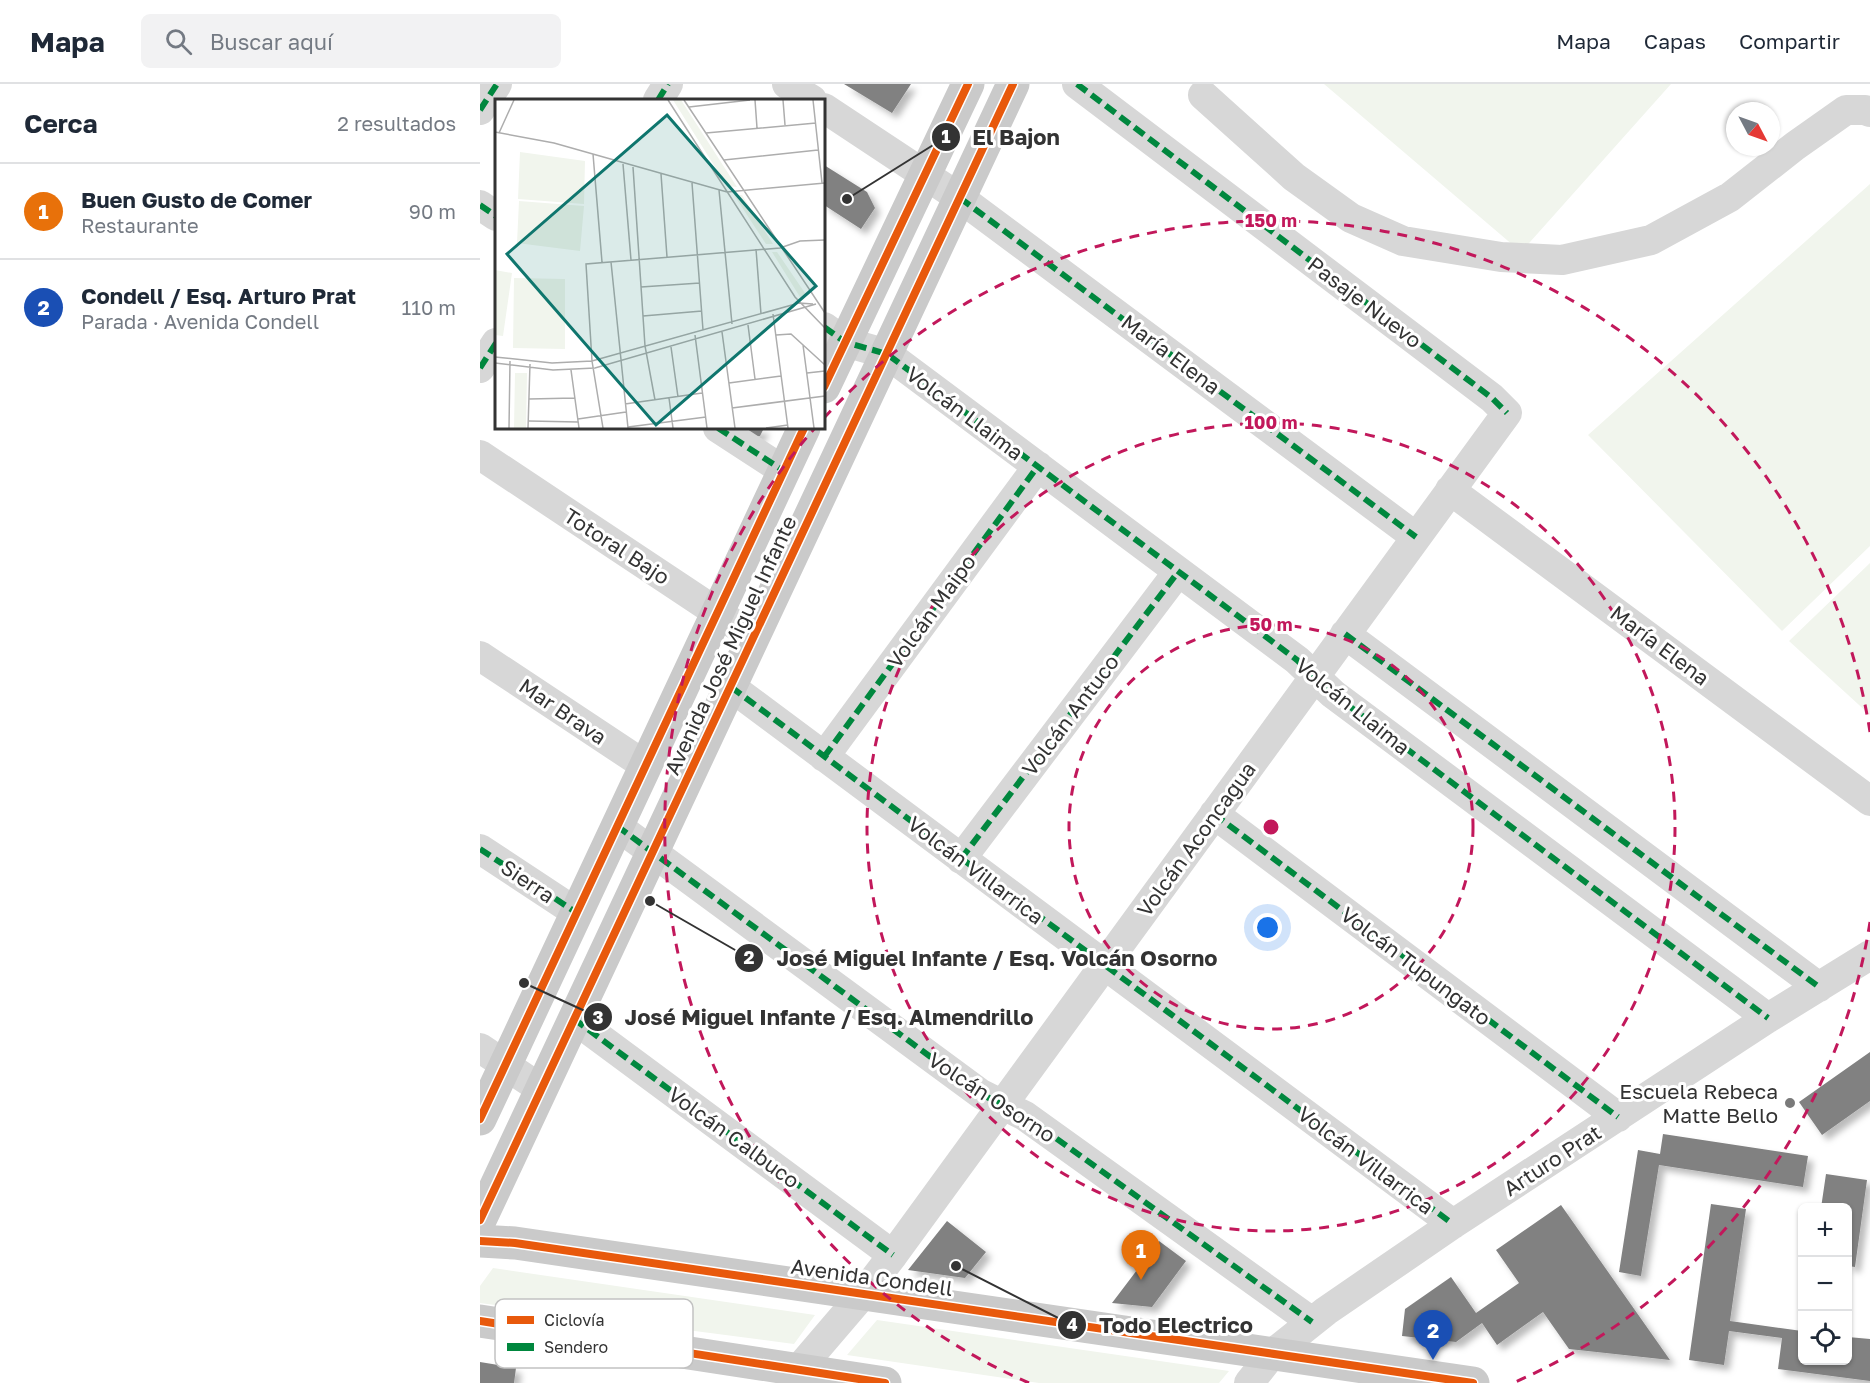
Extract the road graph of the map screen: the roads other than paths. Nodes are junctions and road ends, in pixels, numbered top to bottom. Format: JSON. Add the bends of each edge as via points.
{"nodes":[{"id":1,"x":497,"y":84,"type":"edge"},
{"id":2,"x":669,"y":84,"type":"edge"},
{"id":3,"x":787,"y":84,"type":"edge"},
{"id":4,"x":968,"y":84,"type":"edge"},
{"id":5,"x":1013,"y":84,"type":"edge"},
{"id":6,"x":1077,"y":84,"type":"edge"},
{"id":7,"x":1203,"y":95,"type":"dead end"},
{"id":8,"x":659,"y":99,"type":"edge"},
{"id":9,"x":810,"y":99,"type":"edge"},
{"id":10,"x":825,"y":109,"type":"edge"},
{"id":11,"x":480,"y":110,"type":"edge"},
{"id":12,"x":1870,"y":112,"type":"edge"},
{"id":13,"x":923,"y":175,"type":"junction"},
{"id":14,"x":960,"y":198,"type":"junction"},
{"id":15,"x":480,"y":205,"type":"edge"},
{"id":16,"x":495,"y":215,"type":"edge"},
{"id":17,"x":834,"y":334,"type":"edge"},
{"id":18,"x":495,"y":345,"type":"edge"},
{"id":19,"x":887,"y":354,"type":"junction"},
{"id":20,"x":480,"y":368,"type":"edge"},
{"id":21,"x":825,"y":382,"type":"edge"},
{"id":22,"x":1507,"y":413,"type":"joint"},
{"id":23,"x":719,"y":429,"type":"edge"},
{"id":24,"x":804,"y":429,"type":"edge"},
{"id":25,"x":480,"y":455,"type":"edge"},
{"id":26,"x":1038,"y":466,"type":"junction"},
{"id":27,"x":784,"y":471,"type":"junction"},
{"id":28,"x":1450,"y":490,"type":"junction"},
{"id":29,"x":1416,"y":537,"type":"junction"},
{"id":30,"x":1178,"y":572,"type":"junction"},
{"id":31,"x":718,"y":612,"type":"junction"},
{"id":32,"x":1344,"y":634,"type":"junction"},
{"id":33,"x":754,"y":637,"type":"junction"},
{"id":34,"x":480,"y":656,"type":"edge"},
{"id":35,"x":1314,"y":676,"type":"junction"},
{"id":36,"x":730,"y":687,"type":"junction"},
{"id":37,"x":824,"y":757,"type":"junction"},
{"id":38,"x":646,"y":766,"type":"junction"},
{"id":39,"x":1870,"y":801,"type":"edge"},
{"id":40,"x":1214,"y":814,"type":"junction"},
{"id":41,"x":617,"y":826,"type":"junction"},
{"id":42,"x":480,"y":849,"type":"edge"},
{"id":43,"x":652,"y":853,"type":"junction"},
{"id":44,"x":961,"y":859,"type":"junction"},
{"id":45,"x":577,"y":913,"type":"junction"},
{"id":46,"x":1870,"y":955,"type":"edge"},
{"id":47,"x":1104,"y":965,"type":"junction"},
{"id":48,"x":1819,"y":987,"type":"junction"},
{"id":49,"x":1768,"y":1018,"type":"junction"},
{"id":50,"x":574,"y":1020,"type":"junction"},
{"id":51,"x":493,"y":1056,"type":"edge"},
{"id":52,"x":542,"y":1089,"type":"junction"},
{"id":53,"x":1002,"y":1105,"type":"junction"},
{"id":54,"x":1618,"y":1118,"type":"junction"},
{"id":55,"x":480,"y":1119,"type":"edge"},
{"id":56,"x":480,"y":1220,"type":"edge"},
{"id":57,"x":1453,"y":1224,"type":"junction"},
{"id":58,"x":480,"y":1241,"type":"edge"},
{"id":59,"x":893,"y":1255,"type":"junction"},
{"id":60,"x":863,"y":1294,"type":"junction"},
{"id":61,"x":480,"y":1321,"type":"edge"},
{"id":62,"x":1312,"y":1322,"type":"junction"},
{"id":63,"x":495,"y":1324,"type":"edge"},
{"id":64,"x":1272,"y":1354,"type":"junction"},
{"id":65,"x":693,"y":1358,"type":"edge"},
{"id":66,"x":796,"y":1376,"type":"edge"},
{"id":67,"x":885,"y":1383,"type":"edge"},
{"id":68,"x":1249,"y":1383,"type":"edge"},
{"id":69,"x":1473,"y":1383,"type":"edge"}],
"edges":[{"from":1,"to":11,"type":"street"},
{"from":2,"to":8,"type":"street"},
{"from":3,"to":9,"type":"street"},
{"from":4,"to":13,"type":"main road"},
{"from":5,"to":14,"type":"main road","name":"Avenida José Miguel Infante"},
{"from":6,"to":22,"type":"street","name":"Pasaje Nuevo"},
{"from":7,"to":12,"type":"street","via":[[1294,177],[1351,218],[1404,241],[1501,257],[1562,260],[1651,240],[1730,197],[1846,110]]},
{"from":10,"to":13,"type":"street","name":"María Elena"},
{"from":13,"to":14,"type":"street","name":"María Elena"},
{"from":13,"to":17,"type":"main road"},
{"from":14,"to":19,"type":"main road","name":"Avenida José Miguel Infante"},
{"from":14,"to":29,"type":"street","name":"María Elena"},
{"from":15,"to":16,"type":"street"},
{"from":17,"to":19,"type":"street","name":"Volcán Llaima"},
{"from":17,"to":21,"type":"main road"},
{"from":18,"to":20,"type":"street"},
{"from":19,"to":26,"type":"street","name":"Volcán Llaima"},
{"from":19,"to":33,"type":"main road","name":"Avenida José Miguel Infante"},
{"from":22,"to":28,"type":"street","name":"Volcán Aconcagua"},
{"from":23,"to":27,"type":"street"},
{"from":24,"to":27,"type":"main road","name":"Avenida José Miguel Infante"},
{"from":25,"to":31,"type":"street","name":"Totoral Bajo"},
{"from":26,"to":30,"type":"street","name":"Volcán Llaima"},
{"from":26,"to":37,"type":"street","name":"Volcán Maipo"},
{"from":27,"to":31,"type":"main road","name":"Avenida José Miguel Infante"},
{"from":28,"to":29,"type":"street","name":"Volcán Aconcagua"},
{"from":28,"to":39,"type":"street","name":"María Elena"},
{"from":29,"to":32,"type":"street","name":"Volcán Aconcagua"},
{"from":30,"to":35,"type":"street","name":"Volcán Llaima"},
{"from":30,"to":44,"type":"street","name":"Volcán Antuco"},
{"from":31,"to":33,"type":"street","name":"Totoral Bajo"},
{"from":31,"to":38,"type":"main road","name":"Avenida José Miguel Infante"},
{"from":32,"to":35,"type":"street","name":"Volcán Aconcagua"},
{"from":32,"to":48,"type":"street"},
{"from":33,"to":36,"type":"main road","name":"Avenida José Miguel Infante"},
{"from":34,"to":38,"type":"street","name":"Mar Brava"},
{"from":35,"to":40,"type":"street","name":"Volcán Aconcagua"},
{"from":35,"to":49,"type":"street","name":"Volcán Llaima"},
{"from":36,"to":37,"type":"street","name":"Volcán Villarrica"},
{"from":36,"to":43,"type":"main road","name":"Avenida José Miguel Infante"},
{"from":37,"to":44,"type":"street","name":"Volcán Villarrica"},
{"from":38,"to":41,"type":"main road","name":"Avenida José Miguel Infante"},
{"from":40,"to":47,"type":"street","name":"Volcán Aconcagua"},
{"from":40,"to":54,"type":"street","name":"Volcán Tupungato"},
{"from":41,"to":43,"type":"street","name":"Volcán Osorno"},
{"from":41,"to":45,"type":"main road","name":"Avenida José Miguel Infante"},
{"from":42,"to":45,"type":"street","name":"Sierra"},
{"from":43,"to":50,"type":"main road","name":"Avenida José Miguel Infante"},
{"from":43,"to":53,"type":"street","name":"Volcán Osorno","via":[[981,1094]]},
{"from":44,"to":47,"type":"street","name":"Volcán Villarrica"},
{"from":45,"to":51,"type":"main road","name":"Avenida José Miguel Infante"},
{"from":46,"to":48,"type":"street","name":"Arturo Prat"},
{"from":47,"to":53,"type":"street","name":"Volcán Aconcagua"},
{"from":47,"to":57,"type":"street","name":"Volcán Villarrica"},
{"from":48,"to":49,"type":"street","name":"Arturo Prat"},
{"from":49,"to":54,"type":"street","name":"Arturo Prat"},
{"from":50,"to":52,"type":"main road","name":"Avenida José Miguel Infante"},
{"from":50,"to":59,"type":"street","name":"Volcán Calbuco"},
{"from":51,"to":52,"type":"street"},
{"from":51,"to":55,"type":"main road","name":"Avenida José Miguel Infante"},
{"from":52,"to":56,"type":"main road","name":"Avenida José Miguel Infante"},
{"from":53,"to":59,"type":"street","name":"Volcán Aconcagua"},
{"from":53,"to":62,"type":"street","name":"Volcán Osorno","via":[[1025,1116]]},
{"from":54,"to":57,"type":"street","name":"Arturo Prat"},
{"from":57,"to":62,"type":"street","name":"Arturo Prat"},
{"from":58,"to":60,"type":"main road","name":"Avenida Condell"},
{"from":59,"to":60,"type":"street","name":"Volcán Aconcagua"},
{"from":60,"to":64,"type":"main road","name":"Avenida Condell"},
{"from":60,"to":66,"type":"street","name":"Volcán Aconcagua"},
{"from":61,"to":63,"type":"main road"},
{"from":62,"to":64,"type":"street","name":"Arturo Prat"},
{"from":64,"to":68,"type":"street","name":"Arturo Prat"},
{"from":64,"to":69,"type":"main road","name":"Avenida Condell"},
{"from":65,"to":66,"type":"main road"},
{"from":66,"to":67,"type":"main road"}]}
